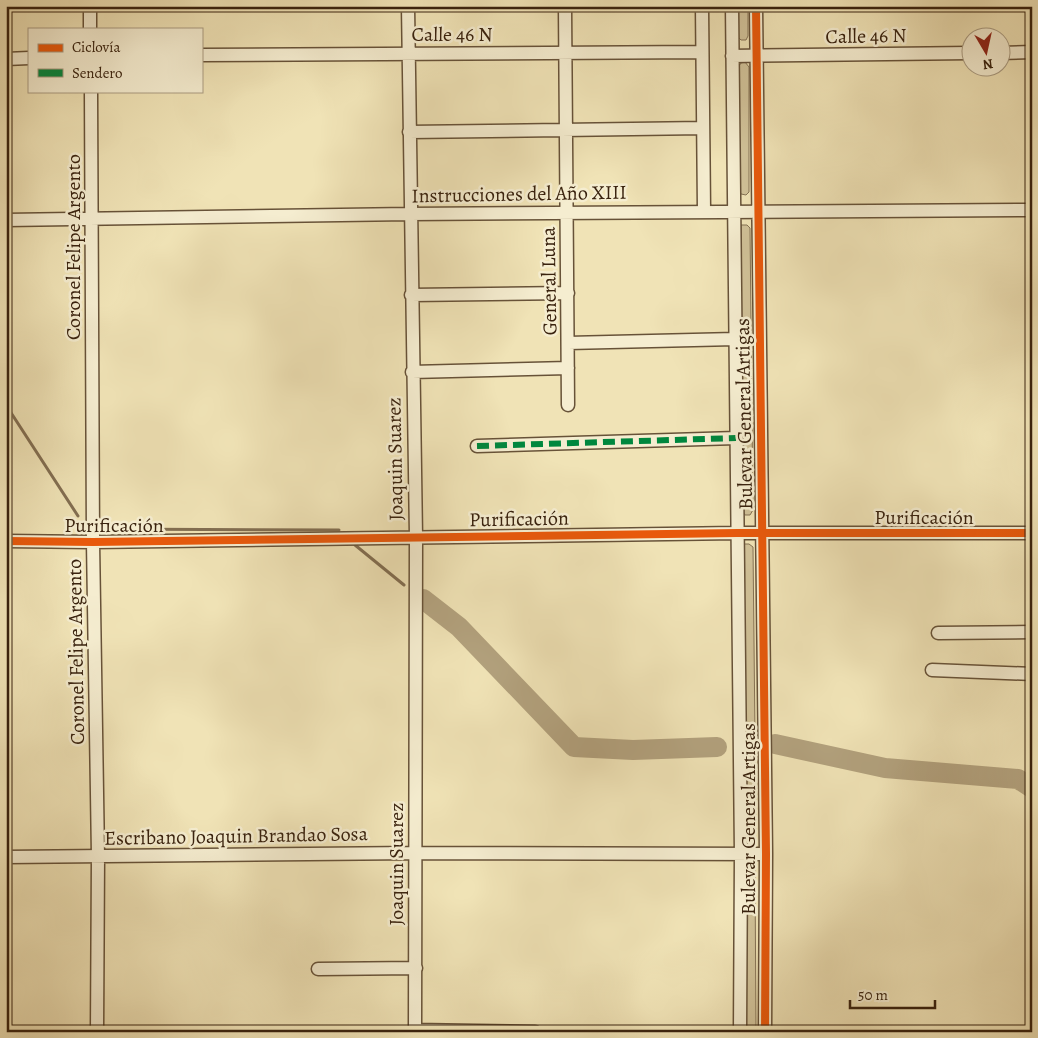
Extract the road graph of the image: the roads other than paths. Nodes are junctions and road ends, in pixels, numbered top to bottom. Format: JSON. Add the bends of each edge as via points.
{"nodes":[{"id":1,"x":90,"y":6,"type":"edge"},
{"id":2,"x":408,"y":6,"type":"edge"},
{"id":3,"x":565,"y":6,"type":"edge"},
{"id":4,"x":702,"y":6,"type":"edge"},
{"id":5,"x":732,"y":6,"type":"edge"},
{"id":6,"x":756,"y":6,"type":"edge"},
{"id":7,"x":90,"y":28,"type":"edge"},
{"id":8,"x":702,"y":52,"type":"junction"},
{"id":9,"x":1032,"y":52,"type":"edge"},
{"id":10,"x":408,"y":53,"type":"junction"},
{"id":11,"x":565,"y":53,"type":"junction"},
{"id":12,"x":960,"y":53,"type":"edge"},
{"id":13,"x":1010,"y":53,"type":"edge"},
{"id":14,"x":202,"y":55,"type":"edge"},
{"id":15,"x":732,"y":56,"type":"junction"},
{"id":16,"x":756,"y":56,"type":"junction"},
{"id":17,"x":6,"y":58,"type":"edge"},
{"id":18,"x":28,"y":58,"type":"edge"},
{"id":19,"x":91,"y":92,"type":"edge"},
{"id":20,"x":703,"y":128,"type":"junction"},
{"id":21,"x":566,"y":130,"type":"junction"},
{"id":22,"x":409,"y":132,"type":"junction"},
{"id":23,"x":1032,"y":210,"type":"edge"},
{"id":24,"x":704,"y":211,"type":"junction"},
{"id":25,"x":734,"y":211,"type":"junction"},
{"id":26,"x":758,"y":211,"type":"junction"},
{"id":27,"x":567,"y":212,"type":"junction"},
{"id":28,"x":409,"y":214,"type":"junction"},
{"id":29,"x":6,"y":220,"type":"edge"},
{"id":30,"x":92,"y":220,"type":"junction"},
{"id":31,"x":568,"y":293,"type":"junction"},
{"id":32,"x":411,"y":295,"type":"junction"},
{"id":33,"x":735,"y":339,"type":"junction"},
{"id":34,"x":568,"y":343,"type":"junction"},
{"id":35,"x":568,"y":368,"type":"junction"},
{"id":36,"x":412,"y":372,"type":"junction"},
{"id":37,"x":568,"y":405,"type":"dead end"},
{"id":38,"x":736,"y":438,"type":"junction"},
{"id":39,"x":477,"y":446,"type":"dead end"},
{"id":40,"x":737,"y":533,"type":"junction"},
{"id":41,"x":1032,"y":533,"type":"edge"},
{"id":42,"x":762,"y":534,"type":"junction"},
{"id":43,"x":416,"y":537,"type":"junction"},
{"id":44,"x":6,"y":541,"type":"edge"},
{"id":45,"x":93,"y":542,"type":"junction"},
{"id":46,"x":1032,"y":632,"type":"edge"},
{"id":47,"x":938,"y":633,"type":"dead end"},
{"id":48,"x":932,"y":670,"type":"dead end"},
{"id":49,"x":1032,"y":674,"type":"edge"},
{"id":50,"x":414,"y":853,"type":"junction"},
{"id":51,"x":741,"y":854,"type":"junction"},
{"id":52,"x":766,"y":854,"type":"junction"},
{"id":53,"x":98,"y":856,"type":"junction"},
{"id":54,"x":6,"y":857,"type":"edge"},
{"id":55,"x":416,"y":968,"type":"junction"},
{"id":56,"x":318,"y":969,"type":"dead end"},
{"id":57,"x":415,"y":1031,"type":"edge"},
{"id":58,"x":97,"y":1032,"type":"edge"},
{"id":59,"x":534,"y":1032,"type":"edge"},
{"id":60,"x":740,"y":1032,"type":"edge"},
{"id":61,"x":765,"y":1032,"type":"edge"}],
"edges":[{"from":1,"to":7,"type":"street"},
{"from":2,"to":10,"type":"street","name":"Joaquin Suarez"},
{"from":3,"to":11,"type":"street","name":"General Luna"},
{"from":4,"to":8,"type":"street"},
{"from":5,"to":15,"type":"street","name":"Bulevar General Artigas"},
{"from":6,"to":16,"type":"street","name":"Bulevar General Artigas"},
{"from":8,"to":11,"type":"street","name":"Calle 46 N"},
{"from":8,"to":20,"type":"street"},
{"from":9,"to":13,"type":"street"},
{"from":10,"to":11,"type":"street","name":"Calle 46 N"},
{"from":10,"to":14,"type":"street","name":"Calle 46 N"},
{"from":10,"to":22,"type":"street","name":"Joaquin Suarez"},
{"from":11,"to":21,"type":"street","name":"General Luna"},
{"from":12,"to":16,"type":"street","name":"Calle 46 N"},
{"from":15,"to":16,"type":"street","name":"Calle 46 N"},
{"from":15,"to":25,"type":"street","name":"Bulevar General Artigas"},
{"from":16,"to":26,"type":"street","name":"Bulevar General Artigas"},
{"from":17,"to":18,"type":"street"},
{"from":19,"to":30,"type":"street","name":"Coronel Felipe Argento"},
{"from":20,"to":21,"type":"street"},
{"from":20,"to":24,"type":"street"},
{"from":21,"to":22,"type":"street"},
{"from":21,"to":27,"type":"street","name":"General Luna"},
{"from":22,"to":28,"type":"street","name":"Joaquin Suarez"},
{"from":23,"to":26,"type":"street","name":"Instrucciones del Año XIII"},
{"from":24,"to":25,"type":"street","name":"Instrucciones del Año XIII"},
{"from":24,"to":27,"type":"street","name":"Instrucciones del Año XIII"},
{"from":25,"to":26,"type":"street","name":"Instrucciones del Año XIII"},
{"from":25,"to":33,"type":"street","name":"Bulevar General Artigas"},
{"from":26,"to":42,"type":"street","name":"Bulevar General Artigas"},
{"from":27,"to":28,"type":"street","name":"Instrucciones del Año XIII"},
{"from":27,"to":31,"type":"street","name":"General Luna"},
{"from":28,"to":30,"type":"street","name":"Instrucciones del Año XIII"},
{"from":28,"to":32,"type":"street","name":"Joaquin Suarez"},
{"from":29,"to":30,"type":"street","name":"Instrucciones del Año XIII"},
{"from":30,"to":45,"type":"street","name":"Coronel Felipe Argento"},
{"from":31,"to":32,"type":"street"},
{"from":31,"to":34,"type":"street","name":"General Luna"},
{"from":32,"to":36,"type":"street","name":"Joaquin Suarez"},
{"from":33,"to":34,"type":"street"},
{"from":33,"to":38,"type":"street","name":"Bulevar General Artigas"},
{"from":34,"to":35,"type":"street","name":"General Luna"},
{"from":35,"to":36,"type":"street"},
{"from":35,"to":37,"type":"street","name":"General Luna"},
{"from":36,"to":43,"type":"street","name":"Joaquin Suarez"},
{"from":38,"to":39,"type":"street"},
{"from":38,"to":40,"type":"street","name":"Bulevar General Artigas"},
{"from":40,"to":42,"type":"street","name":"Purificación"},
{"from":40,"to":43,"type":"street","name":"Purificación"},
{"from":40,"to":51,"type":"street","name":"Bulevar General Artigas"},
{"from":41,"to":42,"type":"street","name":"Purificación"},
{"from":42,"to":52,"type":"street","name":"Bulevar General Artigas"},
{"from":43,"to":45,"type":"street","name":"Purificación"},
{"from":43,"to":50,"type":"street","name":"Joaquin Suarez"},
{"from":44,"to":45,"type":"street","name":"Purificación"},
{"from":45,"to":53,"type":"street","name":"Coronel Felipe Argento"},
{"from":46,"to":47,"type":"street"},
{"from":48,"to":49,"type":"street"},
{"from":50,"to":51,"type":"street","name":"Escribano Joaquin Brandao Sosa"},
{"from":50,"to":53,"type":"street","name":"Escribano Joaquin Brandao Sosa"},
{"from":50,"to":55,"type":"street","name":"Joaquin Suarez"},
{"from":51,"to":52,"type":"street","name":"Escribano Joaquin Brandao Sosa"},
{"from":51,"to":60,"type":"street","name":"Bulevar General Artigas"},
{"from":52,"to":61,"type":"street","name":"Bulevar General Artigas"},
{"from":53,"to":54,"type":"street","name":"Escribano Joaquin Brandao Sosa"},
{"from":53,"to":58,"type":"street","name":"Coronel Felipe Argento"},
{"from":55,"to":56,"type":"street"},
{"from":55,"to":57,"type":"street","name":"Joaquin Suarez"},
{"from":57,"to":59,"type":"street"}]}
